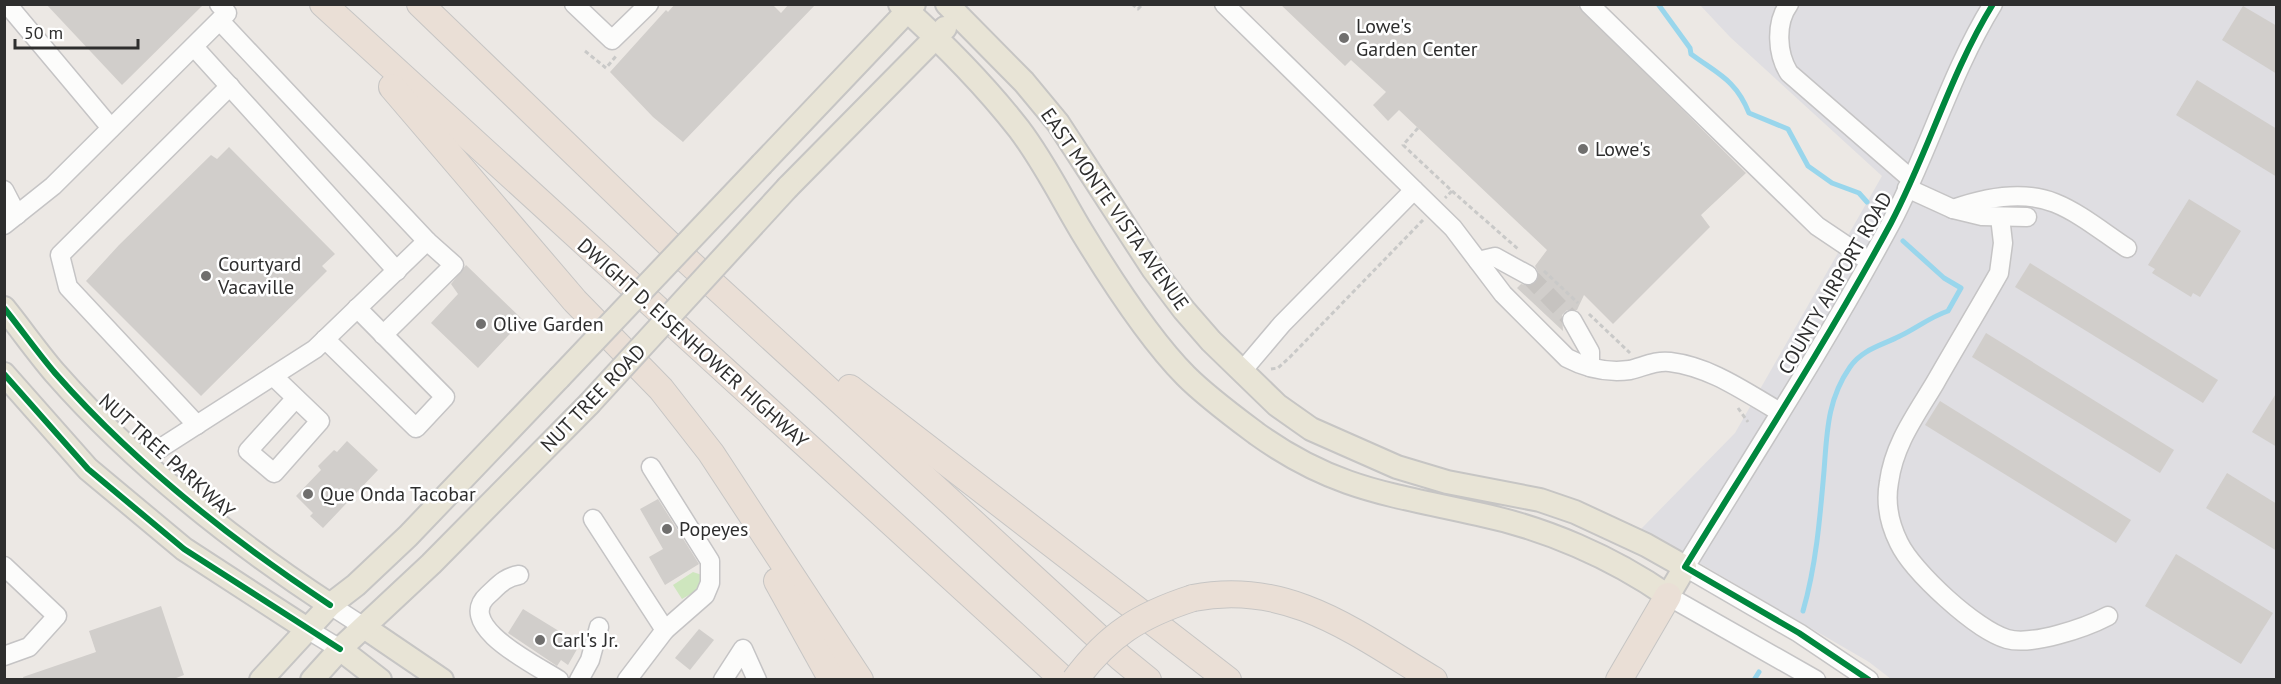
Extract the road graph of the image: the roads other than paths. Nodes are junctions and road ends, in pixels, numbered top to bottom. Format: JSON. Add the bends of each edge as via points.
{"nodes":[{"id":1,"x":8,"y":4,"type":"edge"},
{"id":2,"x":323,"y":4,"type":"edge"},
{"id":3,"x":420,"y":4,"type":"edge"},
{"id":4,"x":574,"y":4,"type":"edge"},
{"id":5,"x":650,"y":4,"type":"edge"},
{"id":6,"x":1224,"y":4,"type":"edge"},
{"id":7,"x":1589,"y":4,"type":"edge"},
{"id":8,"x":1789,"y":4,"type":"edge"},
{"id":9,"x":1994,"y":4,"type":"edge"},
{"id":10,"x":907,"y":7,"type":"edge"},
{"id":11,"x":957,"y":8,"type":"edge"},
{"id":12,"x":220,"y":13,"type":"edge"},
{"id":13,"x":935,"y":38,"type":"junction"},
{"id":14,"x":194,"y":46,"type":"junction"},
{"id":15,"x":230,"y":87,"type":"junction"},
{"id":16,"x":111,"y":128,"type":"junction"},
{"id":17,"x":1909,"y":184,"type":"junction"},
{"id":18,"x":4,"y":190,"type":"edge"},
{"id":19,"x":1414,"y":190,"type":"junction"},
{"id":20,"x":1953,"y":209,"type":"junction"},
{"id":21,"x":2000,"y":217,"type":"junction"},
{"id":22,"x":2027,"y":217,"type":"dead end"},
{"id":23,"x":11,"y":220,"type":"edge"},
{"id":24,"x":427,"y":241,"type":"junction"},
{"id":25,"x":669,"y":244,"type":"junction"},
{"id":26,"x":2127,"y":248,"type":"dead end"},
{"id":27,"x":1478,"y":261,"type":"junction"},
{"id":28,"x":1869,"y":261,"type":"junction"},
{"id":29,"x":397,"y":271,"type":"junction"},
{"id":30,"x":1534,"y":272,"type":"tunnel mouth"},
{"id":31,"x":4,"y":308,"type":"edge"},
{"id":32,"x":357,"y":308,"type":"junction"},
{"id":33,"x":1572,"y":320,"type":"tunnel mouth"},
{"id":34,"x":383,"y":335,"type":"junction"},
{"id":35,"x":325,"y":339,"type":"junction"},
{"id":36,"x":1590,"y":367,"type":"junction"},
{"id":37,"x":1243,"y":370,"type":"junction"},
{"id":38,"x":4,"y":374,"type":"edge"},
{"id":39,"x":273,"y":376,"type":"junction"},
{"id":40,"x":296,"y":398,"type":"dead end"},
{"id":41,"x":1780,"y":412,"type":"junction"},
{"id":42,"x":197,"y":425,"type":"junction"},
{"id":43,"x":711,"y":453,"type":"junction"},
{"id":44,"x":142,"y":460,"type":"junction"},
{"id":45,"x":651,"y":467,"type":"dead end"},
{"id":46,"x":593,"y":519,"type":"dead end"},
{"id":47,"x":4,"y":566,"type":"edge"},
{"id":48,"x":1685,"y":567,"type":"junction"},
{"id":49,"x":519,"y":575,"type":"dead end"},
{"id":50,"x":1668,"y":596,"type":"junction"},
{"id":51,"x":330,"y":605,"type":"junction"},
{"id":52,"x":2108,"y":616,"type":"dead end"},
{"id":53,"x":364,"y":627,"type":"junction"},
{"id":54,"x":599,"y":627,"type":"dead end"},
{"id":55,"x":307,"y":629,"type":"junction"},
{"id":56,"x":665,"y":630,"type":"junction"},
{"id":57,"x":340,"y":649,"type":"junction"},
{"id":58,"x":4,"y":656,"type":"edge"},
{"id":59,"x":632,"y":678,"type":"edge"},
{"id":60,"x":757,"y":679,"type":"edge"},
{"id":61,"x":261,"y":680,"type":"edge"},
{"id":62,"x":312,"y":680,"type":"edge"},
{"id":63,"x":380,"y":680,"type":"edge"},
{"id":64,"x":442,"y":680,"type":"edge"},
{"id":65,"x":559,"y":680,"type":"edge"},
{"id":66,"x":579,"y":680,"type":"edge"},
{"id":67,"x":723,"y":680,"type":"edge"},
{"id":68,"x":832,"y":680,"type":"edge"},
{"id":69,"x":860,"y":680,"type":"edge"},
{"id":70,"x":1064,"y":680,"type":"edge"},
{"id":71,"x":1075,"y":680,"type":"edge"},
{"id":72,"x":1148,"y":680,"type":"edge"},
{"id":73,"x":1228,"y":680,"type":"edge"},
{"id":74,"x":1434,"y":680,"type":"edge"},
{"id":75,"x":1619,"y":680,"type":"edge"},
{"id":76,"x":1816,"y":680,"type":"edge"},
{"id":77,"x":1869,"y":680,"type":"edge"}],
"edges":[{"from":1,"to":16,"type":"street"},
{"from":2,"to":43,"type":"highway","via":[[575,301],[661,389]]},
{"from":2,"to":70,"type":"highway","name":"DWIGHT D. EISENHOWER HIGHWAY"},
{"from":3,"to":25,"type":"highway"},
{"from":4,"to":5,"type":"street","via":[[612,40]]},
{"from":6,"to":19,"type":"street"},
{"from":7,"to":28,"type":"street","via":[[1817,226]]},
{"from":8,"to":17,"type":"street","via":[[1779,44],[1789,73]]},
{"from":9,"to":17,"type":"street","name":"COUNTY AIRPORT ROAD","via":[[1970,43]]},
{"from":10,"to":13,"type":"main road","name":"EAST MONTE VISTA AVENUE"},
{"from":10,"to":51,"type":"main road","name":"NUT TREE ROAD","bridge":true,"via":[[408,537]]},
{"from":11,"to":13,"type":"main road","name":"NUT TREE ROAD"},
{"from":11,"to":37,"type":"main road","name":"EAST MONTE VISTA AVENUE","via":[[1058,123],[1184,310]]},
{"from":12,"to":14,"type":"street"},
{"from":12,"to":24,"type":"street"},
{"from":13,"to":50,"type":"main road","name":"EAST MONTE VISTA AVENUE","via":[[1018,128],[1053,178],[1082,232],[1158,342],[1186,376],[1256,433],[1298,461],[1337,480],[1376,493],[1548,533],[1640,576]]},
{"from":13,"to":53,"type":"main road","name":"NUT TREE ROAD","bridge":true,"via":[[788,187],[589,404]]},
{"from":14,"to":15,"type":"street"},
{"from":14,"to":16,"type":"street"},
{"from":15,"to":29,"type":"street"},
{"from":15,"to":42,"type":"street","via":[[60,255],[68,287]]},
{"from":16,"to":23,"type":"street","via":[[53,186]]},
{"from":17,"to":20,"type":"street"},
{"from":17,"to":28,"type":"street","name":"COUNTY AIRPORT ROAD"},
{"from":18,"to":23,"type":"street"},
{"from":19,"to":27,"type":"street","via":[[1453,228]]},
{"from":19,"to":37,"type":"street","via":[[1282,324]]},
{"from":20,"to":21,"type":"street"},
{"from":20,"to":26,"type":"street","via":[[1979,200],[2041,198]]},
{"from":21,"to":22,"type":"street"},
{"from":21,"to":52,"type":"street","via":[[2003,243],[1999,273],[1902,437],[1889,480],[1887,510],[1899,544],[1921,573],[1971,619],[2008,639],[2049,637],[2088,627]]},
{"from":24,"to":29,"type":"street"},
{"from":24,"to":34,"type":"street","via":[[454,265]]},
{"from":25,"to":72,"type":"highway"},
{"from":25,"to":73,"type":"highway","via":[[922,446]]},
{"from":27,"to":30,"type":"street","via":[[1494,257]]},
{"from":27,"to":36,"type":"street","via":[[1503,294],[1567,358]]},
{"from":28,"to":41,"type":"street","name":"COUNTY AIRPORT ROAD"},
{"from":29,"to":32,"type":"street"},
{"from":31,"to":44,"type":"main road","name":"NUT TREE PARKWAY","via":[[53,371]]},
{"from":32,"to":34,"type":"street"},
{"from":32,"to":35,"type":"street"},
{"from":33,"to":36,"type":"street","via":[[1590,352]]},
{"from":34,"to":35,"type":"street","via":[[445,397],[416,428]]},
{"from":35,"to":39,"type":"street"},
{"from":36,"to":41,"type":"street","via":[[1609,371],[1668,362],[1692,367],[1717,376]]},
{"from":37,"to":48,"type":"main road","name":"EAST MONTE VISTA AVENUE","via":[[1277,405],[1351,448],[1437,479],[1540,500],[1575,512]]},
{"from":38,"to":55,"type":"main road","via":[[97,476],[184,549]]},
{"from":39,"to":40,"type":"street"},
{"from":39,"to":42,"type":"street"},
{"from":41,"to":48,"type":"street","name":"COUNTY AIRPORT ROAD"},
{"from":42,"to":44,"type":"street"},
{"from":43,"to":68,"type":"highway","via":[[721,480]]},
{"from":43,"to":69,"type":"highway"},
{"from":44,"to":51,"type":"main road","name":"NUT TREE PARKWAY","via":[[259,558]]},
{"from":45,"to":56,"type":"street","via":[[710,561],[710,583],[705,595]]},
{"from":46,"to":56,"type":"street"},
{"from":47,"to":58,"type":"street","via":[[57,616],[29,647]]},
{"from":48,"to":50,"type":"main road","name":"COUNTY AIRPORT ROAD"},
{"from":48,"to":77,"type":"street","name":"EAST MONTE VISTA AVENUE","via":[[1799,633]]},
{"from":49,"to":65,"type":"street","via":[[508,576],[481,601],[483,624],[492,637]]},
{"from":50,"to":75,"type":"highway"},
{"from":50,"to":76,"type":"street","name":"EAST MONTE VISTA AVENUE"},
{"from":51,"to":53,"type":"street","name":"NUT TREE PARKWAY"},
{"from":51,"to":55,"type":"main road","name":"NUT TREE ROAD"},
{"from":53,"to":57,"type":"main road","name":"NUT TREE ROAD"},
{"from":53,"to":64,"type":"main road"},
{"from":54,"to":66,"type":"street","via":[[590,660]]},
{"from":55,"to":57,"type":"street"},
{"from":55,"to":61,"type":"main road","name":"NUT TREE ROAD"},
{"from":56,"to":59,"type":"street"},
{"from":57,"to":62,"type":"main road","name":"NUT TREE ROAD"},
{"from":57,"to":63,"type":"main road"},
{"from":60,"to":67,"type":"street","via":[[743,649]]},
{"from":71,"to":74,"type":"highway","bridge":true,"via":[[1110,640],[1130,624],[1192,598],[1246,593],[1320,613]]}]}
